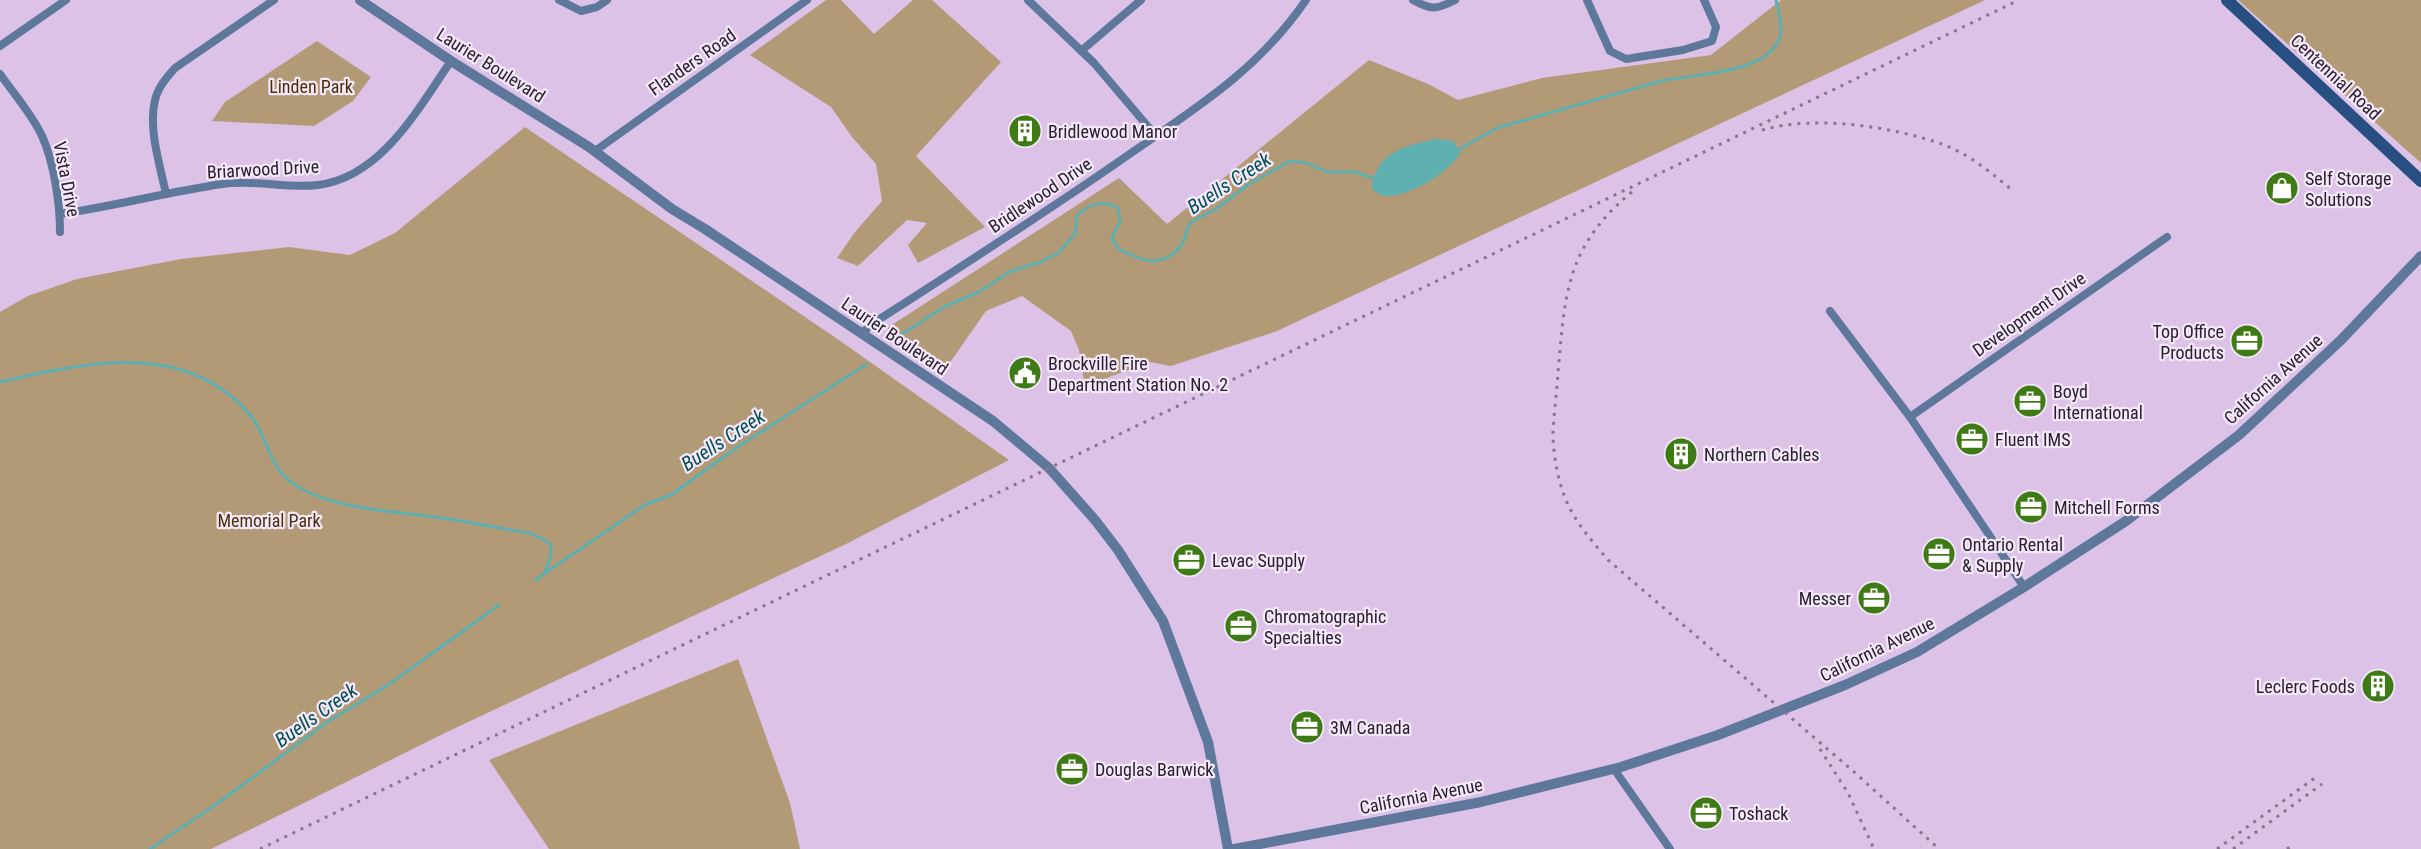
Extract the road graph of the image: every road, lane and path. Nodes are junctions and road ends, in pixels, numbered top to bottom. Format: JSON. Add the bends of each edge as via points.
{"nodes":[{"id":1,"x":66,"y":0,"type":"edge"},
{"id":2,"x":274,"y":0,"type":"edge"},
{"id":3,"x":360,"y":0,"type":"edge"},
{"id":4,"x":559,"y":0,"type":"edge"},
{"id":5,"x":607,"y":0,"type":"edge"},
{"id":6,"x":807,"y":0,"type":"edge"},
{"id":7,"x":1028,"y":0,"type":"edge"},
{"id":8,"x":1141,"y":0,"type":"edge"},
{"id":9,"x":1306,"y":0,"type":"edge"},
{"id":10,"x":1413,"y":0,"type":"edge"},
{"id":11,"x":1455,"y":0,"type":"edge"},
{"id":12,"x":1587,"y":0,"type":"edge"},
{"id":13,"x":1704,"y":0,"type":"edge"},
{"id":14,"x":2227,"y":0,"type":"edge"},
{"id":15,"x":0,"y":46,"type":"edge"},
{"id":16,"x":1081,"y":51,"type":"junction"},
{"id":17,"x":451,"y":61,"type":"junction"},
{"id":18,"x":0,"y":74,"type":"edge"},
{"id":19,"x":1156,"y":136,"type":"junction"},
{"id":20,"x":594,"y":151,"type":"junction"},
{"id":21,"x":2421,"y":181,"type":"edge"},
{"id":22,"x":166,"y":194,"type":"junction"},
{"id":23,"x":60,"y":214,"type":"junction"},
{"id":24,"x":60,"y":232,"type":"dead end"},
{"id":25,"x":2167,"y":237,"type":"dead end"},
{"id":26,"x":2421,"y":256,"type":"edge"},
{"id":27,"x":1830,"y":311,"type":"dead end"},
{"id":28,"x":862,"y":333,"type":"junction"},
{"id":29,"x":1910,"y":417,"type":"junction"},
{"id":30,"x":2024,"y":587,"type":"junction"},
{"id":31,"x":1614,"y":769,"type":"junction"},
{"id":32,"x":1228,"y":849,"type":"edge"},
{"id":33,"x":1234,"y":849,"type":"edge"},
{"id":34,"x":1670,"y":849,"type":"edge"}],
"edges":[{"from":1,"to":15,"type":"street"},
{"from":2,"to":22,"type":"street","via":[[175,68],[163,81],[155,98],[153,121]]},
{"from":3,"to":17,"type":"street","name":"Laurier Boulevard"},
{"from":4,"to":5,"type":"street","via":[[581,11],[597,8]]},
{"from":6,"to":20,"type":"street","name":"Flanders Road"},
{"from":7,"to":16,"type":"street"},
{"from":8,"to":16,"type":"street"},
{"from":9,"to":19,"type":"street","name":"Bridlewood Drive","via":[[1251,65],[1205,104]]},
{"from":10,"to":11,"type":"street","via":[[1428,8],[1446,6]]},
{"from":12,"to":13,"type":"street","via":[[1610,51],[1626,58],[1683,50],[1712,41],[1716,27]]},
{"from":14,"to":21,"type":"main road","name":"Centennial Road"},
{"from":16,"to":19,"type":"street"},
{"from":17,"to":20,"type":"street","name":"Laurier Boulevard"},
{"from":17,"to":22,"type":"street","name":"Briarwood Drive","via":[[405,130],[356,171],[319,185],[225,183]]},
{"from":18,"to":23,"type":"street","name":"Vista Drive","via":[[42,135]]},
{"from":19,"to":28,"type":"street","name":"Bridlewood Drive"},
{"from":20,"to":28,"type":"street","name":"Laurier Boulevard","via":[[672,209]]},
{"from":22,"to":23,"type":"street","name":"Briarwood Drive"},
{"from":23,"to":24,"type":"street","name":"Vista Drive"},
{"from":25,"to":29,"type":"street","name":"Development Drive"},
{"from":26,"to":30,"type":"street","name":"California Avenue","via":[[2341,340],[2239,435],[2126,521]]},
{"from":27,"to":29,"type":"street"},
{"from":28,"to":32,"type":"street","name":"Laurier Boulevard","via":[[993,421],[1049,468],[1118,550],[1163,621],[1208,742]]},
{"from":29,"to":30,"type":"street"},
{"from":30,"to":31,"type":"street","name":"California Avenue","via":[[1917,652],[1845,686],[1718,735]]},
{"from":31,"to":33,"type":"street","name":"California Avenue","via":[[1481,802]]},
{"from":31,"to":34,"type":"street"}]}
